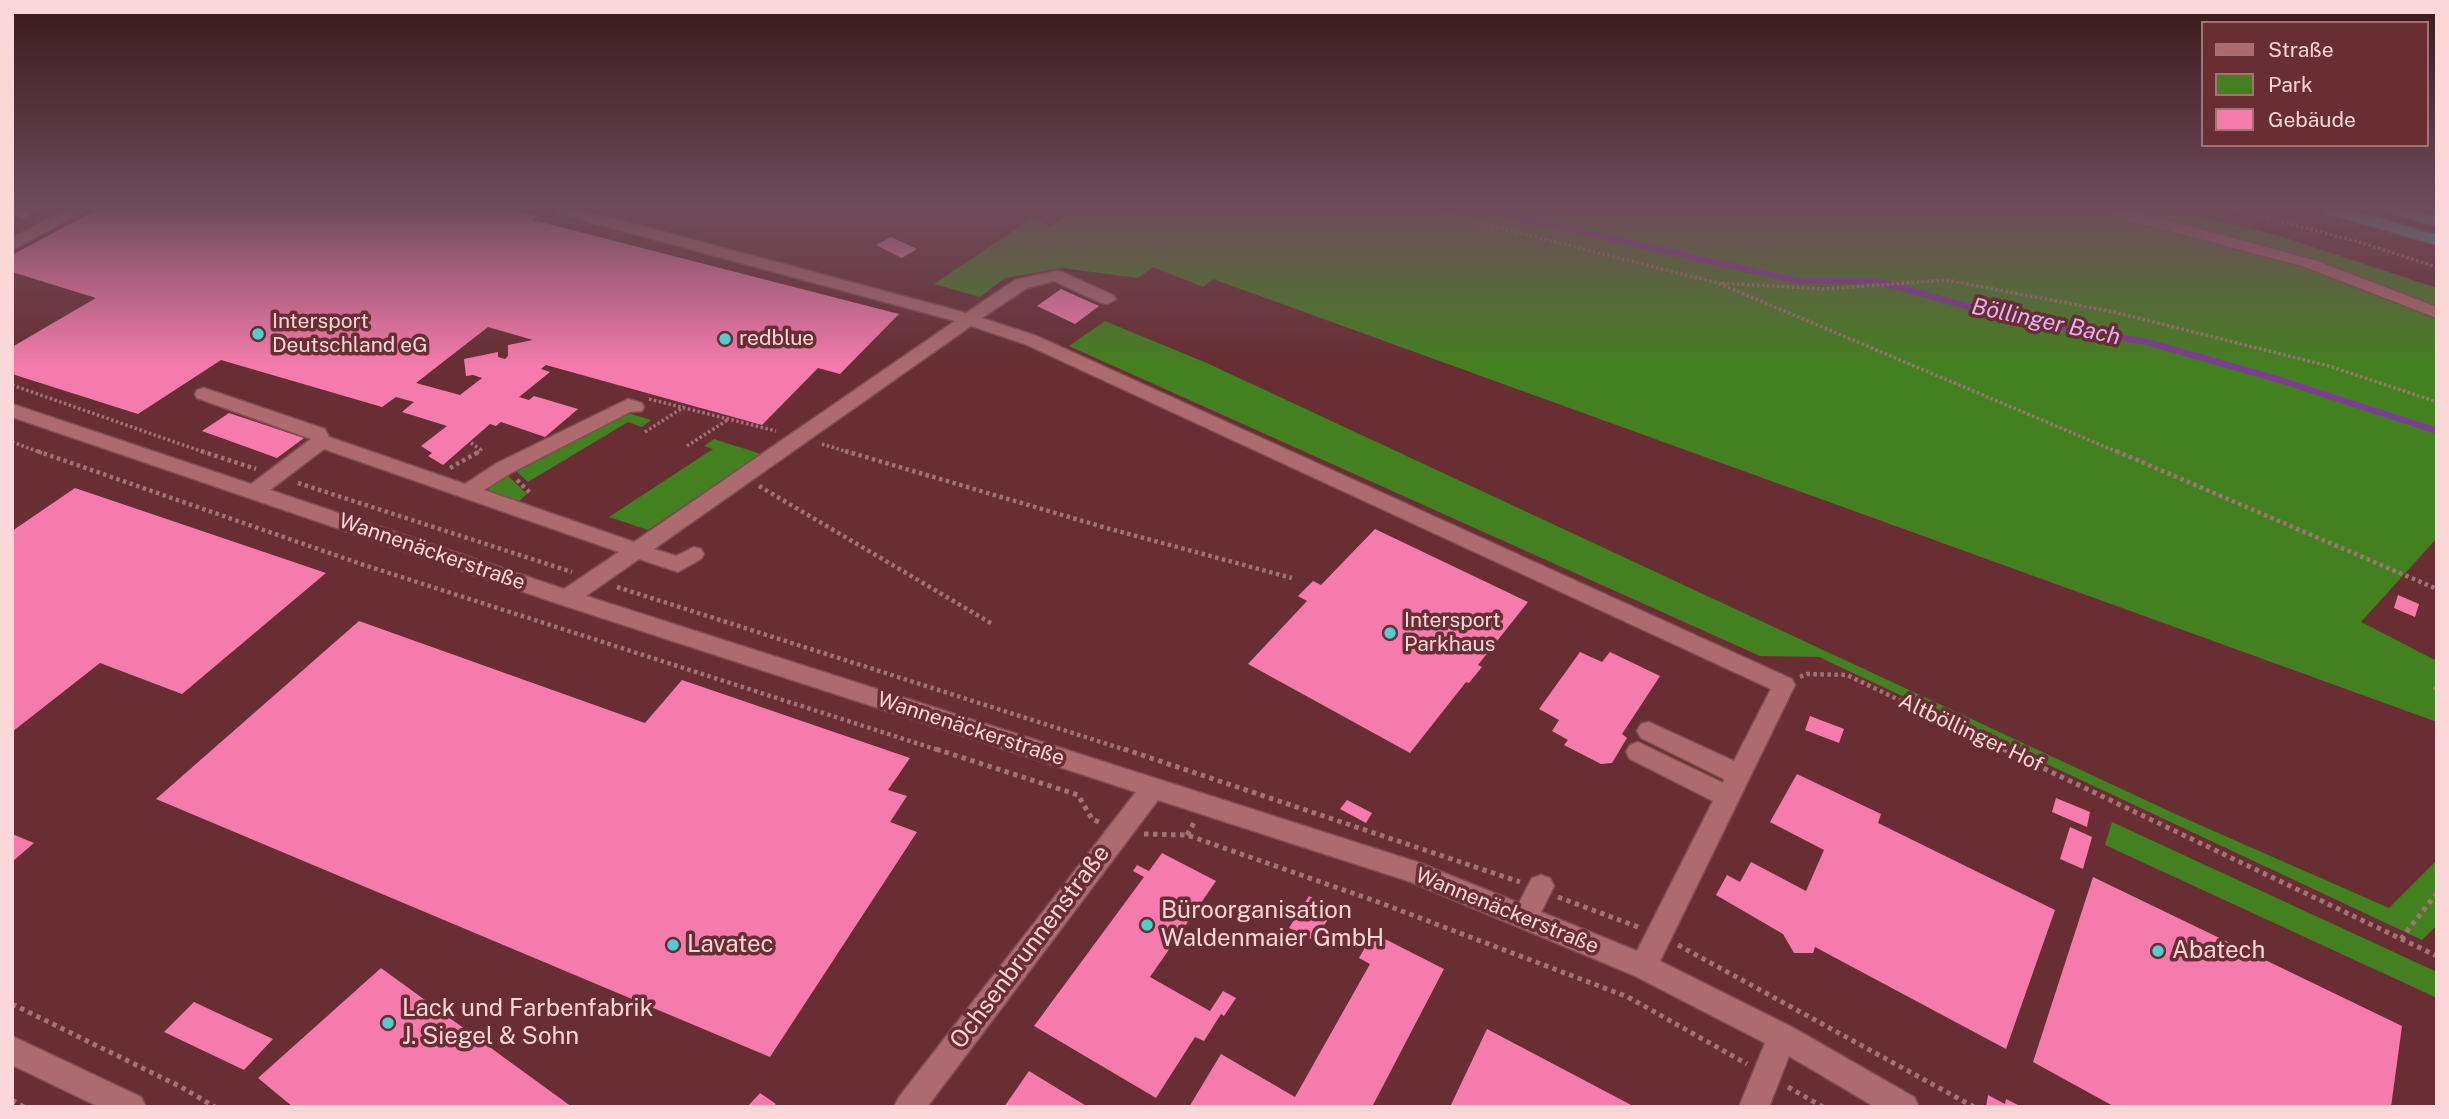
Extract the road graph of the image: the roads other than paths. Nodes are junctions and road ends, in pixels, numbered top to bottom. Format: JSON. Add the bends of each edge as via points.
{"nodes":[{"id":1,"x":757,"y":262,"type":"edge"},
{"id":2,"x":2305,"y":262,"type":"edge"},
{"id":3,"x":1107,"y":299,"type":"dead end"},
{"id":4,"x":2437,"y":313,"type":"edge"},
{"id":5,"x":968,"y":319,"type":"junction"},
{"id":6,"x":204,"y":394,"type":"dead end"},
{"id":7,"x":635,"y":407,"type":"dead end"},
{"id":8,"x":12,"y":410,"type":"edge"},
{"id":9,"x":321,"y":441,"type":"junction"},
{"id":10,"x":468,"y":491,"type":"junction"},
{"id":11,"x":254,"y":492,"type":"junction"},
{"id":12,"x":637,"y":549,"type":"junction"},
{"id":13,"x":694,"y":554,"type":"dead end"},
{"id":14,"x":567,"y":598,"type":"junction"},
{"id":15,"x":1649,"y":730,"type":"dead end"},
{"id":16,"x":1638,"y":752,"type":"dead end"},
{"id":17,"x":1734,"y":786,"type":"junction"},
{"id":18,"x":1153,"y":788,"type":"junction"},
{"id":19,"x":1541,"y":886,"type":"dead end"},
{"id":20,"x":1525,"y":917,"type":"junction"},
{"id":21,"x":1643,"y":965,"type":"junction"},
{"id":22,"x":1782,"y":1037,"type":"junction"},
{"id":23,"x":12,"y":1050,"type":"edge"},
{"id":24,"x":131,"y":1107,"type":"edge"},
{"id":25,"x":909,"y":1107,"type":"edge"},
{"id":26,"x":1754,"y":1107,"type":"edge"},
{"id":27,"x":1904,"y":1107,"type":"edge"}],
"edges":[{"from":1,"to":5,"type":"street"},
{"from":2,"to":4,"type":"street"},
{"from":3,"to":5,"type":"street","via":[[1056,276],[1021,284]]},
{"from":5,"to":12,"type":"street"},
{"from":5,"to":17,"type":"street","via":[[1031,340],[1784,685]]},
{"from":6,"to":9,"type":"street","via":[[318,433]]},
{"from":7,"to":10,"type":"street","via":[[628,405],[495,472]]},
{"from":8,"to":11,"type":"street","name":"Wannenäckerstraße"},
{"from":9,"to":10,"type":"street"},
{"from":9,"to":11,"type":"street"},
{"from":10,"to":12,"type":"street"},
{"from":11,"to":14,"type":"street","name":"Wannenäckerstraße"},
{"from":12,"to":13,"type":"street","via":[[678,565]]},
{"from":12,"to":14,"type":"street"},
{"from":14,"to":18,"type":"street","name":"Wannenäckerstraße"},
{"from":15,"to":17,"type":"street"},
{"from":16,"to":17,"type":"street"},
{"from":17,"to":21,"type":"street"},
{"from":18,"to":20,"type":"street","name":"Wannenäckerstraße","via":[[1417,873]]},
{"from":18,"to":25,"type":"street","name":"Ochsenbrunnenstraße"},
{"from":19,"to":20,"type":"street"},
{"from":20,"to":21,"type":"street","name":"Wannenäckerstraße"},
{"from":21,"to":22,"type":"street","name":"Wannenäckerstraße"},
{"from":22,"to":26,"type":"street"},
{"from":22,"to":27,"type":"street","name":"Wannenäckerstraße"},
{"from":23,"to":24,"type":"street"}]}
